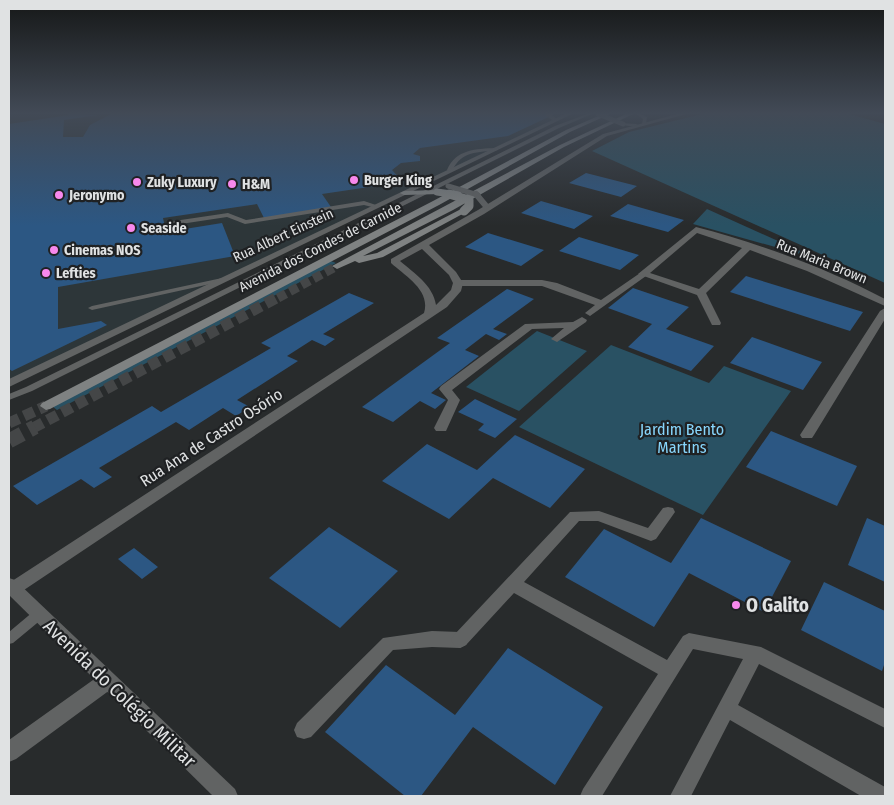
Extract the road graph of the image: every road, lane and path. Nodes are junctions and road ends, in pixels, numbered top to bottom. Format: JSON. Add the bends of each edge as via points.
{"nodes":[{"id":1,"x":490,"y":152,"type":"edge"},
{"id":2,"x":509,"y":152,"type":"edge"},
{"id":3,"x":529,"y":152,"type":"edge"},
{"id":4,"x":552,"y":152,"type":"edge"},
{"id":5,"x":577,"y":152,"type":"edge"},
{"id":6,"x":424,"y":188,"type":"junction"},
{"id":7,"x":438,"y":188,"type":"junction"},
{"id":8,"x":467,"y":199,"type":"edge"},
{"id":9,"x":467,"y":199,"type":"edge"},
{"id":10,"x":467,"y":199,"type":"edge"},
{"id":11,"x":467,"y":199,"type":"edge"},
{"id":12,"x":376,"y":206,"type":"junction"},
{"id":13,"x":486,"y":206,"type":"joint"},
{"id":14,"x":481,"y":212,"type":"junction"},
{"id":15,"x":174,"y":223,"type":"dead end"},
{"id":16,"x":423,"y":245,"type":"junction"},
{"id":17,"x":748,"y":247,"type":"junction"},
{"id":18,"x":643,"y":274,"type":"junction"},
{"id":19,"x":222,"y":280,"type":"junction"},
{"id":20,"x":458,"y":283,"type":"junction"},
{"id":21,"x":701,"y":293,"type":"junction"},
{"id":22,"x":885,"y":303,"type":"edge"},
{"id":23,"x":602,"y":304,"type":"junction"},
{"id":24,"x":92,"y":308,"type":"dead end"},
{"id":25,"x":885,"y":311,"type":"edge"},
{"id":26,"x":429,"y":314,"type":"junction"},
{"id":27,"x":582,"y":320,"type":"junction"},
{"id":28,"x":716,"y":323,"type":"dead end"},
{"id":29,"x":557,"y":339,"type":"dead end"},
{"id":30,"x":9,"y":383,"type":"edge"},
{"id":31,"x":9,"y":397,"type":"edge"},
{"id":32,"x":46,"y":406,"type":"tunnel mouth"},
{"id":33,"x":441,"y":428,"type":"dead end"},
{"id":34,"x":807,"y":435,"type":"dead end"},
{"id":35,"x":668,"y":512,"type":"dead end"},
{"id":36,"x":513,"y":584,"type":"junction"},
{"id":37,"x":10,"y":587,"type":"edge"},
{"id":38,"x":38,"y":615,"type":"junction"},
{"id":39,"x":9,"y":639,"type":"edge"},
{"id":40,"x":755,"y":653,"type":"junction"},
{"id":41,"x":669,"y":671,"type":"junction"},
{"id":42,"x":107,"y":681,"type":"junction"},
{"id":43,"x":726,"y":708,"type":"junction"},
{"id":44,"x":885,"y":719,"type":"edge"},
{"id":45,"x":304,"y":730,"type":"dead end"},
{"id":46,"x":9,"y":752,"type":"edge"},
{"id":47,"x":228,"y":796,"type":"edge"},
{"id":48,"x":590,"y":796,"type":"edge"},
{"id":49,"x":680,"y":796,"type":"edge"},
{"id":50,"x":881,"y":796,"type":"edge"}],
"edges":[{"from":1,"to":6,"type":"street","name":"Rua Albert Einstein","via":[[450,170]]},
{"from":2,"to":7,"type":"lane"},
{"from":3,"to":32,"type":"main road","name":"Avenida dos Condes de Carnide"},
{"from":4,"to":11,"type":"main road","name":"Avenida dos Condes de Carnide","bridge":true},
{"from":5,"to":14,"type":"street"},
{"from":6,"to":7,"type":"main road"},
{"from":6,"to":12,"type":"street","name":"Rua Albert Einstein"},
{"from":6,"to":31,"type":"lane"},
{"from":7,"to":8,"type":"main road","name":"Avenida dos Condes de Carnide","bridge":true},
{"from":7,"to":13,"type":"lane","bridge":true,"via":[[448,186],[477,194]]},
{"from":9,"to":10,"type":"main road","name":"Avenida dos Condes de Carnide","bridge":true,"via":[[469,206],[464,211],[380,255],[337,266]]},
{"from":12,"to":15,"type":"lane","via":[[364,203],[244,222],[228,215]]},
{"from":12,"to":19,"type":"street","name":"Rua Albert Einstein"},
{"from":13,"to":14,"type":"lane"},
{"from":14,"to":16,"type":"street"},
{"from":16,"to":20,"type":"street"},
{"from":16,"to":26,"type":"street","via":[[394,261],[430,296]]},
{"from":17,"to":18,"type":"street","name":"Rua Maria Brown","via":[[696,230]]},
{"from":17,"to":21,"type":"street"},
{"from":17,"to":22,"type":"street","name":"Rua Maria Brown","via":[[826,274]]},
{"from":18,"to":21,"type":"street"},
{"from":18,"to":23,"type":"street"},
{"from":19,"to":24,"type":"lane"},
{"from":19,"to":30,"type":"street","name":"Rua Albert Einstein"},
{"from":20,"to":23,"type":"street","via":[[553,284]]},
{"from":20,"to":26,"type":"street","name":"Rua Ana de Castro Osório","via":[[451,298]]},
{"from":21,"to":28,"type":"street"},
{"from":23,"to":27,"type":"street"},
{"from":25,"to":34,"type":"street"},
{"from":26,"to":37,"type":"street","name":"Rua Ana de Castro Osório"},
{"from":27,"to":29,"type":"street"},
{"from":27,"to":33,"type":"street","via":[[529,326],[445,389],[454,400]]},
{"from":35,"to":36,"type":"street","via":[[651,535],[599,516],[575,516]]},
{"from":36,"to":41,"type":"street"},
{"from":36,"to":45,"type":"street","via":[[460,640],[389,643]]},
{"from":37,"to":38,"type":"street","name":"Avenida do Colégio Militar"},
{"from":38,"to":39,"type":"lane"},
{"from":38,"to":42,"type":"street","name":"Avenida do Colégio Militar"},
{"from":40,"to":41,"type":"street","via":[[688,641]]},
{"from":40,"to":43,"type":"street"},
{"from":40,"to":44,"type":"street"},
{"from":41,"to":48,"type":"street"},
{"from":42,"to":46,"type":"street"},
{"from":42,"to":47,"type":"street","name":"Avenida do Colégio Militar"},
{"from":43,"to":49,"type":"street"},
{"from":43,"to":50,"type":"street"}]}
